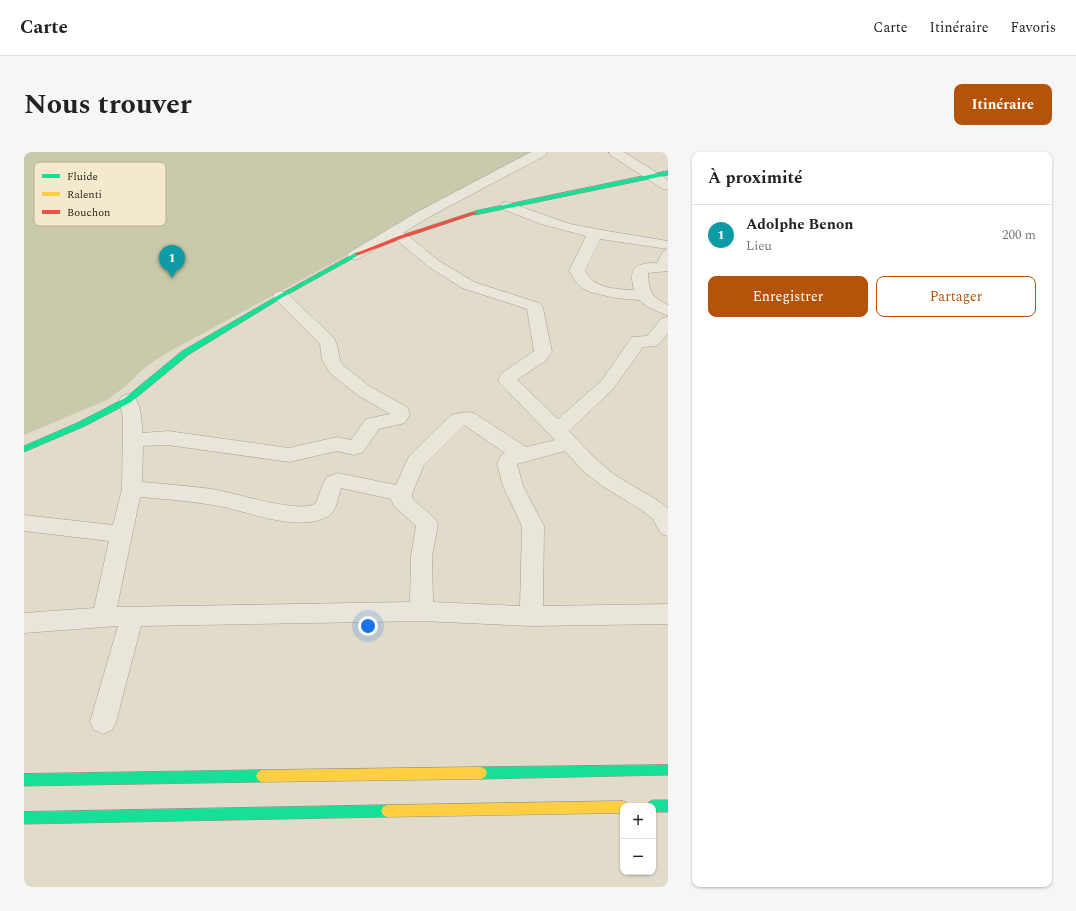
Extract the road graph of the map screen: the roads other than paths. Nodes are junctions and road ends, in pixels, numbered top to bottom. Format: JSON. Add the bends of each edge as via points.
{"nodes":[{"id":1,"x":541,"y":152,"type":"edge"},
{"id":2,"x":615,"y":152,"type":"edge"},
{"id":3,"x":668,"y":173,"type":"edge"},
{"id":4,"x":652,"y":178,"type":"junction"},
{"id":5,"x":668,"y":186,"type":"edge"},
{"id":6,"x":507,"y":206,"type":"junction"},
{"id":7,"x":595,"y":233,"type":"junction"},
{"id":8,"x":401,"y":237,"type":"junction"},
{"id":9,"x":668,"y":245,"type":"edge"},
{"id":10,"x":668,"y":254,"type":"edge"},
{"id":11,"x":355,"y":255,"type":"junction"},
{"id":12,"x":664,"y":270,"type":"edge"},
{"id":13,"x":643,"y":295,"type":"junction"},
{"id":14,"x":281,"y":296,"type":"junction"},
{"id":15,"x":668,"y":311,"type":"edge"},
{"id":16,"x":668,"y":322,"type":"edge"},
{"id":17,"x":128,"y":400,"type":"junction"},
{"id":18,"x":564,"y":437,"type":"junction"},
{"id":19,"x":133,"y":440,"type":"junction"},
{"id":20,"x":24,"y":449,"type":"edge"},
{"id":21,"x":523,"y":455,"type":"junction"},
{"id":22,"x":132,"y":489,"type":"junction"},
{"id":23,"x":402,"y":494,"type":"junction"},
{"id":24,"x":24,"y":523,"type":"edge"},
{"id":25,"x":668,"y":528,"type":"edge"},
{"id":26,"x":121,"y":534,"type":"junction"},
{"id":27,"x":422,"y":611,"type":"junction"},
{"id":28,"x":668,"y":614,"type":"edge"},
{"id":29,"x":531,"y":616,"type":"junction"},
{"id":30,"x":103,"y":617,"type":"junction"},
{"id":31,"x":132,"y":618,"type":"junction"},
{"id":32,"x":24,"y":623,"type":"edge"},
{"id":33,"x":104,"y":722,"type":"dead end"},
{"id":34,"x":668,"y":770,"type":"edge"},
{"id":35,"x":24,"y":780,"type":"edge"},
{"id":36,"x":656,"y":806,"type":"edge"},
{"id":37,"x":668,"y":806,"type":"edge"},
{"id":38,"x":620,"y":807,"type":"edge"},
{"id":39,"x":24,"y":818,"type":"edge"}],
"edges":[{"from":1,"to":11,"type":"street","via":[[424,214]]},
{"from":2,"to":4,"type":"street"},
{"from":3,"to":4,"type":"street"},
{"from":4,"to":5,"type":"street"},
{"from":4,"to":6,"type":"street"},
{"from":6,"to":7,"type":"street","via":[[542,221]]},
{"from":6,"to":8,"type":"street","via":[[479,212]]},
{"from":7,"to":9,"type":"street"},
{"from":7,"to":13,"type":"street","via":[[578,270],[583,282],[610,293]]},
{"from":8,"to":11,"type":"street"},
{"from":8,"to":18,"type":"street","via":[[434,264],[468,285],[535,308],[543,352],[507,378],[507,381]]},
{"from":10,"to":12,"type":"street"},
{"from":11,"to":14,"type":"street"},
{"from":12,"to":13,"type":"street","via":[[649,267],[640,272]]},
{"from":13,"to":15,"type":"street"},
{"from":14,"to":17,"type":"street","via":[[185,354]]},
{"from":14,"to":19,"type":"street","via":[[328,342],[332,363],[339,371],[358,387],[400,411],[398,418],[373,424],[354,448],[337,444],[289,455],[168,438]]},
{"from":16,"to":18,"type":"street","via":[[651,342],[638,341],[607,385]]},
{"from":17,"to":19,"type":"street"},
{"from":17,"to":20,"type":"street","via":[[82,424]]},
{"from":18,"to":21,"type":"street"},
{"from":18,"to":25,"type":"street","via":[[591,467],[662,514]]},
{"from":19,"to":22,"type":"street"},
{"from":21,"to":23,"type":"street","via":[[467,418],[462,418],[416,461]]},
{"from":21,"to":29,"type":"street","via":[[511,458],[507,464],[513,486],[533,526]]},
{"from":22,"to":23,"type":"street","via":[[215,497],[250,507],[305,515],[320,512],[325,507],[335,481],[338,480]]},
{"from":22,"to":26,"type":"street"},
{"from":23,"to":27,"type":"street","via":[[401,501],[427,524],[421,552]]},
{"from":24,"to":26,"type":"street"},
{"from":26,"to":30,"type":"street"},
{"from":27,"to":29,"type":"street"},
{"from":27,"to":31,"type":"street"},
{"from":28,"to":29,"type":"street"},
{"from":30,"to":31,"type":"street"},
{"from":30,"to":32,"type":"street"},
{"from":31,"to":33,"type":"street"},
{"from":34,"to":35,"type":"street"},
{"from":36,"to":37,"type":"street"},
{"from":38,"to":39,"type":"street"}]}
